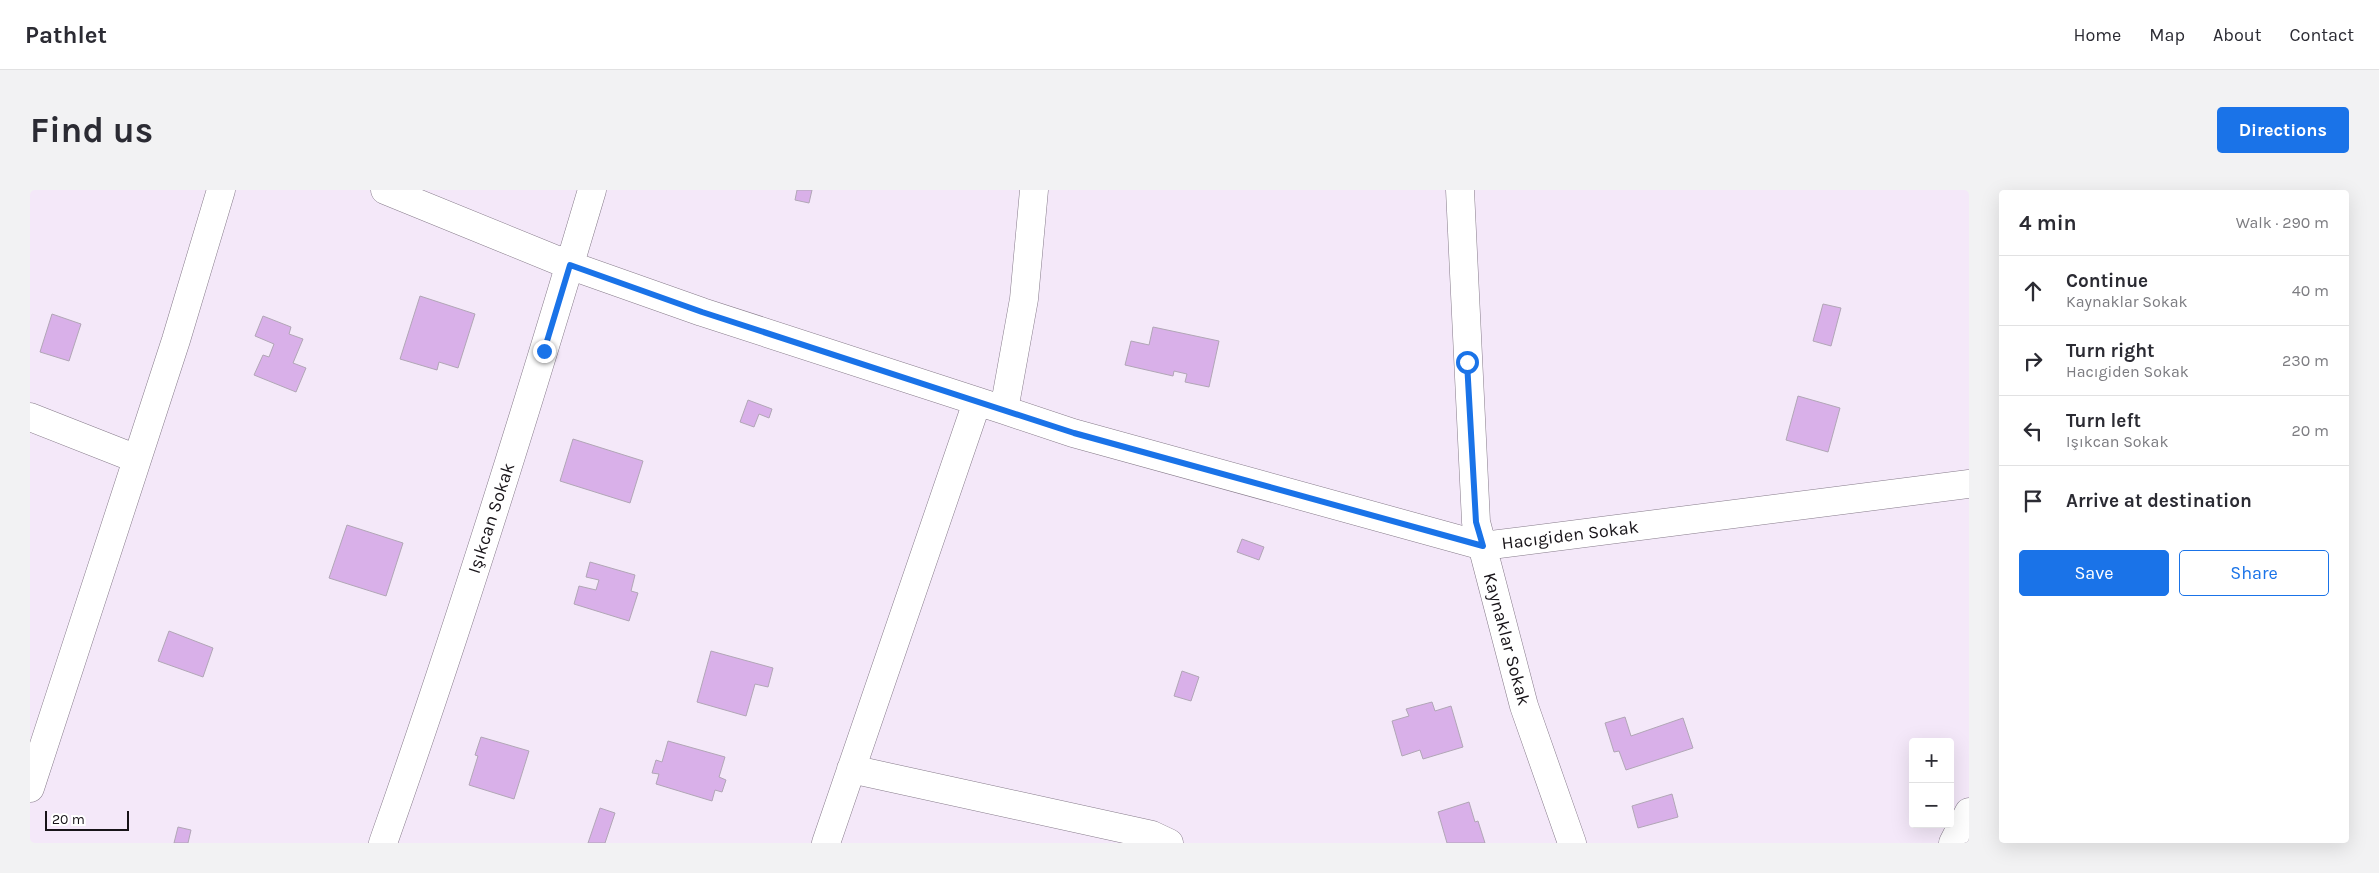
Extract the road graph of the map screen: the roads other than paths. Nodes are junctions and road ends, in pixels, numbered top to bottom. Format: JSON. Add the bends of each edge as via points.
{"nodes":[{"id":1,"x":221,"y":190,"type":"edge"},
{"id":2,"x":385,"y":190,"type":"edge"},
{"id":3,"x":592,"y":190,"type":"edge"},
{"id":4,"x":1034,"y":190,"type":"edge"},
{"id":5,"x":1460,"y":190,"type":"edge"},
{"id":6,"x":570,"y":265,"type":"junction"},
{"id":7,"x":977,"y":402,"type":"junction"},
{"id":8,"x":1004,"y":410,"type":"junction"},
{"id":9,"x":30,"y":417,"type":"edge"},
{"id":10,"x":137,"y":459,"type":"junction"},
{"id":11,"x":1969,"y":484,"type":"edge"},
{"id":12,"x":1483,"y":546,"type":"junction"},
{"id":13,"x":851,"y":769,"type":"junction"},
{"id":14,"x":30,"y":788,"type":"edge"},
{"id":15,"x":1969,"y":812,"type":"edge"},
{"id":16,"x":382,"y":843,"type":"edge"},
{"id":17,"x":826,"y":843,"type":"edge"},
{"id":18,"x":1169,"y":843,"type":"edge"},
{"id":19,"x":1572,"y":843,"type":"edge"},
{"id":20,"x":1953,"y":843,"type":"edge"}],
"edges":[{"from":1,"to":10,"type":"street"},
{"from":2,"to":6,"type":"street","name":"Hacıgiden Sokak"},
{"from":3,"to":6,"type":"street","name":"Işıkcan Sokak"},
{"from":4,"to":8,"type":"street","via":[[1024,298]]},
{"from":5,"to":12,"type":"street","name":"Kaynaklar Sokak","via":[[1476,522]]},
{"from":6,"to":7,"type":"street","name":"Hacıgiden Sokak"},
{"from":6,"to":16,"type":"street","name":"Işıkcan Sokak","via":[[431,706]]},
{"from":7,"to":8,"type":"street","name":"Hacıgiden Sokak"},
{"from":7,"to":13,"type":"street"},
{"from":8,"to":12,"type":"street","name":"Hacıgiden Sokak","via":[[1074,433]]},
{"from":9,"to":10,"type":"street"},
{"from":10,"to":14,"type":"street"},
{"from":11,"to":12,"type":"street","name":"Hacıgiden Sokak"},
{"from":12,"to":19,"type":"street","name":"Kaynaklar Sokak","via":[[1524,706]]},
{"from":13,"to":17,"type":"street"},
{"from":13,"to":18,"type":"street","via":[[1152,835]]},
{"from":15,"to":20,"type":"street"}]}
